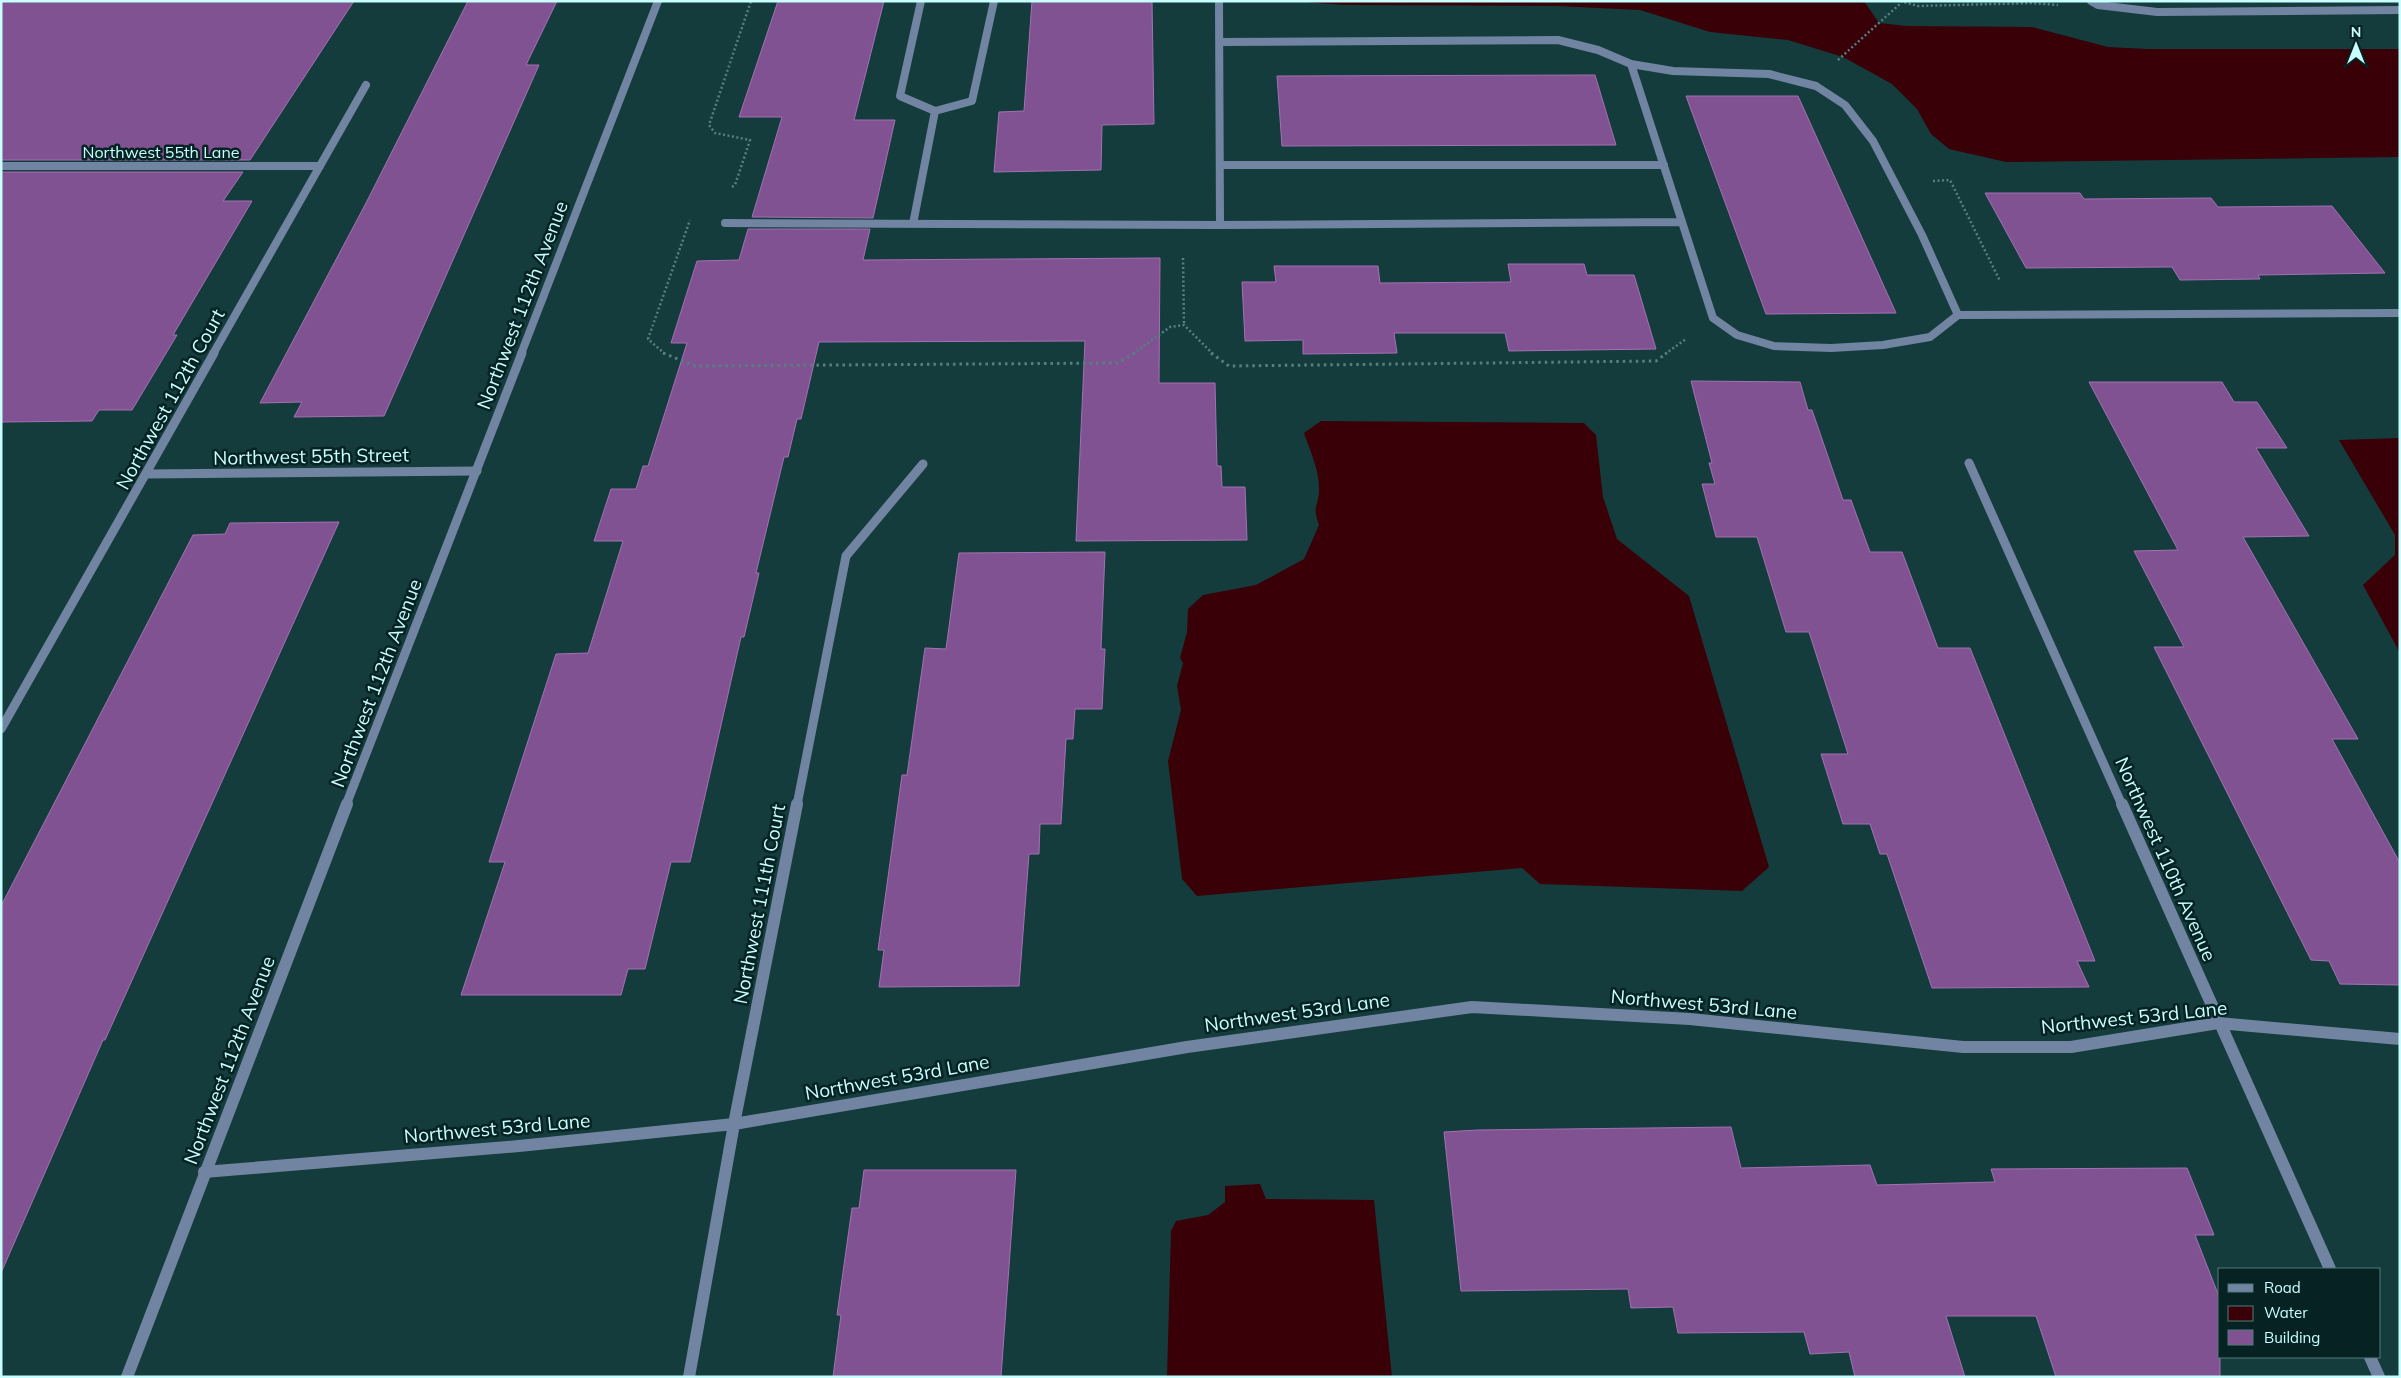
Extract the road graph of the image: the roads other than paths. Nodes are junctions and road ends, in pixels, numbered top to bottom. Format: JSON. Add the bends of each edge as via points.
{"nodes":[{"id":1,"x":658,"y":1,"type":"edge"},
{"id":2,"x":921,"y":1,"type":"edge"},
{"id":3,"x":994,"y":1,"type":"edge"},
{"id":4,"x":1219,"y":1,"type":"edge"},
{"id":5,"x":2092,"y":1,"type":"edge"},
{"id":6,"x":2400,"y":10,"type":"edge"},
{"id":7,"x":1221,"y":42,"type":"junction"},
{"id":8,"x":1631,"y":64,"type":"junction"},
{"id":9,"x":366,"y":85,"type":"dead end"},
{"id":10,"x":935,"y":111,"type":"junction"},
{"id":11,"x":1221,"y":165,"type":"junction"},
{"id":12,"x":1664,"y":165,"type":"junction"},
{"id":13,"x":1,"y":166,"type":"edge"},
{"id":14,"x":320,"y":166,"type":"junction"},
{"id":15,"x":1682,"y":222,"type":"junction"},
{"id":16,"x":725,"y":223,"type":"dead end"},
{"id":17,"x":914,"y":224,"type":"junction"},
{"id":18,"x":1220,"y":225,"type":"junction"},
{"id":19,"x":2400,"y":313,"type":"edge"},
{"id":20,"x":1958,"y":315,"type":"junction"},
{"id":21,"x":923,"y":464,"type":"dead end"},
{"id":22,"x":1969,"y":464,"type":"dead end"},
{"id":23,"x":477,"y":471,"type":"junction"},
{"id":24,"x":146,"y":474,"type":"junction"},
{"id":25,"x":1,"y":729,"type":"edge"},
{"id":26,"x":2218,"y":1023,"type":"junction"},
{"id":27,"x":2400,"y":1039,"type":"edge"},
{"id":28,"x":734,"y":1124,"type":"junction"},
{"id":29,"x":204,"y":1172,"type":"junction"},
{"id":30,"x":2330,"y":1268,"type":"edge"},
{"id":31,"x":2370,"y":1358,"type":"edge"},
{"id":32,"x":127,"y":1377,"type":"edge"},
{"id":33,"x":689,"y":1377,"type":"edge"},
{"id":34,"x":2379,"y":1377,"type":"edge"}],
"edges":[{"from":1,"to":23,"type":"street","name":"Northwest 112th Avenue"},
{"from":2,"to":10,"type":"street","via":[[900,96]]},
{"from":3,"to":10,"type":"street","via":[[972,101]]},
{"from":4,"to":7,"type":"street"},
{"from":5,"to":6,"type":"street","via":[[2098,5],[2157,12]]},
{"from":7,"to":8,"type":"street","via":[[1558,40],[1598,50]]},
{"from":7,"to":11,"type":"street"},
{"from":8,"to":12,"type":"street"},
{"from":8,"to":20,"type":"street","via":[[1673,71],[1769,74],[1816,86],[1845,106],[1873,142],[1922,235]]},
{"from":9,"to":14,"type":"street","name":"Northwest 112th Court"},
{"from":10,"to":17,"type":"street"},
{"from":11,"to":12,"type":"street"},
{"from":11,"to":18,"type":"street"},
{"from":12,"to":15,"type":"street"},
{"from":13,"to":14,"type":"street","name":"Northwest 55th Lane"},
{"from":14,"to":24,"type":"street","name":"Northwest 112th Court"},
{"from":15,"to":18,"type":"street"},
{"from":15,"to":20,"type":"street","via":[[1713,318],[1737,335],[1774,346],[1831,348],[1883,345],[1930,337]]},
{"from":16,"to":17,"type":"street"},
{"from":17,"to":18,"type":"street"},
{"from":19,"to":20,"type":"street"},
{"from":21,"to":28,"type":"street","name":"Northwest 111th Court","via":[[846,556]]},
{"from":22,"to":26,"type":"street","name":"Northwest 110th Avenue"},
{"from":23,"to":24,"type":"street","name":"Northwest 55th Street"},
{"from":23,"to":29,"type":"street","name":"Northwest 112th Avenue"},
{"from":24,"to":25,"type":"street","name":"Northwest 112th Court"},
{"from":26,"to":27,"type":"street","name":"Northwest 53rd Lane"},
{"from":26,"to":28,"type":"street","name":"Northwest 53rd Lane","via":[[2071,1047],[1964,1047],[1690,1019],[1472,1007],[1187,1047]]},
{"from":26,"to":30,"type":"street","name":"Northwest 110th Avenue"},
{"from":28,"to":29,"type":"street","name":"Northwest 53rd Lane","via":[[520,1146]]},
{"from":28,"to":33,"type":"street","name":"Northwest 111th Court"},
{"from":29,"to":32,"type":"street","name":"Northwest 112th Avenue"},
{"from":31,"to":34,"type":"street"}]}
